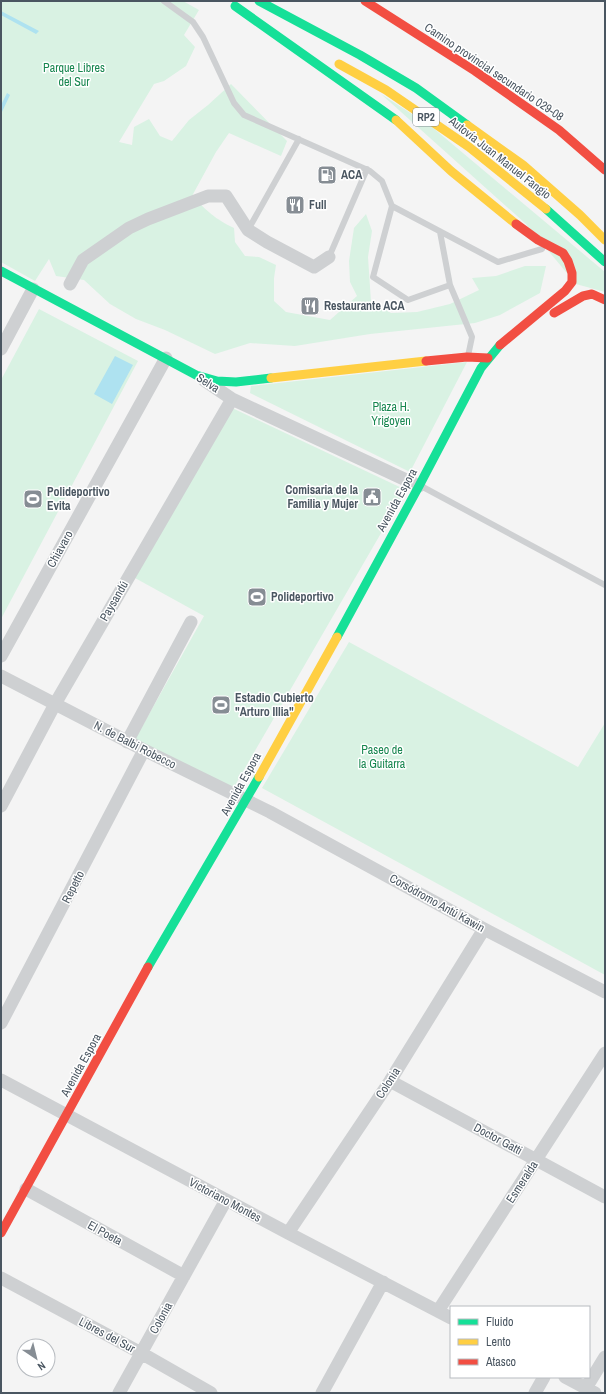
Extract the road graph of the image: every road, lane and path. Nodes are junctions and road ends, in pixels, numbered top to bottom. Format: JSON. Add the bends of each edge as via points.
{"nodes":[{"id":1,"x":164,"y":1,"type":"edge"},
{"id":2,"x":226,"y":1,"type":"edge"},
{"id":3,"x":259,"y":1,"type":"edge"},
{"id":4,"x":365,"y":1,"type":"edge"},
{"id":5,"x":235,"y":6,"type":"junction"},
{"id":6,"x":303,"y":14,"type":"dead end"},
{"id":7,"x":311,"y":48,"type":"dead end"},
{"id":8,"x":360,"y":54,"type":"junction"},
{"id":9,"x":331,"y":59,"type":"dead end"},
{"id":10,"x":299,"y":139,"type":"junction"},
{"id":11,"x":367,"y":169,"type":"junction"},
{"id":12,"x":605,"y":170,"type":"edge"},
{"id":13,"x":392,"y":206,"type":"junction"},
{"id":14,"x":248,"y":230,"type":"junction"},
{"id":15,"x":440,"y":232,"type":"junction"},
{"id":16,"x":605,"y":240,"type":"edge"},
{"id":17,"x":551,"y":246,"type":"junction"},
{"id":18,"x":329,"y":257,"type":"joint"},
{"id":19,"x":605,"y":262,"type":"edge"},
{"id":20,"x":1,"y":271,"type":"edge"},
{"id":21,"x":70,"y":284,"type":"dead end"},
{"id":22,"x":450,"y":285,"type":"junction"},
{"id":23,"x":33,"y":289,"type":"junction"},
{"id":24,"x":605,"y":300,"type":"edge"},
{"id":25,"x":500,"y":345,"type":"junction"},
{"id":26,"x":1,"y":349,"type":"edge"},
{"id":27,"x":467,"y":357,"type":"junction"},
{"id":28,"x":166,"y":358,"type":"junction"},
{"id":29,"x":488,"y":358,"type":"junction"},
{"id":30,"x":196,"y":375,"type":"junction"},
{"id":31,"x":232,"y":399,"type":"junction"},
{"id":32,"x":419,"y":486,"type":"junction"},
{"id":33,"x":605,"y":585,"type":"edge"},
{"id":34,"x":191,"y":622,"type":"dead end"},
{"id":35,"x":1,"y":656,"type":"edge"},
{"id":36,"x":1,"y":676,"type":"edge"},
{"id":37,"x":55,"y":704,"type":"junction"},
{"id":38,"x":127,"y":742,"type":"junction"},
{"id":39,"x":144,"y":750,"type":"junction"},
{"id":40,"x":246,"y":800,"type":"junction"},
{"id":41,"x":1,"y":806,"type":"edge"},
{"id":42,"x":270,"y":812,"type":"joint"},
{"id":43,"x":484,"y":929,"type":"junction"},
{"id":44,"x":605,"y":992,"type":"edge"},
{"id":45,"x":1,"y":1022,"type":"edge"},
{"id":46,"x":605,"y":1053,"type":"edge"},
{"id":47,"x":1,"y":1080,"type":"edge"},
{"id":48,"x":390,"y":1081,"type":"junction"},
{"id":49,"x":67,"y":1115,"type":"junction"},
{"id":50,"x":536,"y":1159,"type":"junction"},
{"id":51,"x":26,"y":1189,"type":"junction"},
{"id":52,"x":605,"y":1197,"type":"edge"},
{"id":53,"x":226,"y":1200,"type":"junction"},
{"id":54,"x":288,"y":1233,"type":"junction"},
{"id":55,"x":1,"y":1234,"type":"edge"},
{"id":56,"x":184,"y":1276,"type":"junction"},
{"id":57,"x":1,"y":1278,"type":"edge"},
{"id":58,"x":383,"y":1282,"type":"junction"},
{"id":59,"x":438,"y":1311,"type":"junction"},
{"id":60,"x":450,"y":1317,"type":"edge"},
{"id":61,"x":141,"y":1353,"type":"junction"},
{"id":62,"x":605,"y":1358,"type":"edge"},
{"id":63,"x":543,"y":1378,"type":"edge"},
{"id":64,"x":567,"y":1378,"type":"edge"},
{"id":65,"x":590,"y":1390,"type":"edge"},
{"id":66,"x":118,"y":1393,"type":"edge"},
{"id":67,"x":211,"y":1393,"type":"edge"},
{"id":68,"x":322,"y":1393,"type":"edge"},
{"id":69,"x":535,"y":1393,"type":"edge"}],
"edges":[{"from":1,"to":10,"type":"lane","via":[[193,22],[203,37],[234,102],[244,115]]},
{"from":2,"to":5,"type":"main road"},
{"from":3,"to":8,"type":"main road","name":"Autovía Juan Manuel Fangio","number":"RP2"},
{"from":4,"to":12,"type":"main road","name":"Camino provincial secundario 029-08","via":[[475,71],[559,130]]},
{"from":5,"to":7,"type":"main road"},
{"from":5,"to":17,"type":"main road","via":[[390,115],[493,206],[538,240]]},
{"from":6,"to":8,"type":"main road"},
{"from":8,"to":16,"type":"main road","name":"Autovía Juan Manuel Fangio","number":"RP2","via":[[416,88],[523,165]]},
{"from":9,"to":19,"type":"main road","name":"Autovía Juan Manuel Fangio","number":"RP2","via":[[386,90],[469,147],[544,207]]},
{"from":10,"to":11,"type":"lane"},
{"from":10,"to":14,"type":"lane"},
{"from":11,"to":13,"type":"lane","via":[[382,181]]},
{"from":11,"to":18,"type":"lane"},
{"from":13,"to":15,"type":"lane"},
{"from":13,"to":22,"type":"lane","via":[[373,277],[408,300]]},
{"from":14,"to":18,"type":"street","via":[[314,267]]},
{"from":14,"to":21,"type":"street","via":[[226,196],[208,196],[129,228],[82,260]]},
{"from":15,"to":17,"type":"lane","via":[[498,262]]},
{"from":15,"to":22,"type":"lane"},
{"from":17,"to":25,"type":"main road","via":[[563,253],[568,261],[572,282],[565,291]]},
{"from":20,"to":23,"type":"main road","name":"Selva"},
{"from":22,"to":27,"type":"lane","via":[[472,336]]},
{"from":23,"to":26,"type":"street"},
{"from":23,"to":28,"type":"main road","name":"Selva"},
{"from":24,"to":25,"type":"main road","via":[[592,294],[583,296]]},
{"from":25,"to":29,"type":"main road","name":"Avenida Espora"},
{"from":27,"to":29,"type":"main road"},
{"from":27,"to":30,"type":"main road","via":[[236,382],[218,382]]},
{"from":28,"to":30,"type":"main road","name":"Selva"},
{"from":28,"to":35,"type":"street","name":"Chiavaro"},
{"from":29,"to":32,"type":"main road","name":"Avenida Espora"},
{"from":30,"to":31,"type":"street","name":"Selva"},
{"from":31,"to":32,"type":"street","name":"Selva"},
{"from":31,"to":37,"type":"street","name":"Paysandú"},
{"from":32,"to":33,"type":"lane"},
{"from":32,"to":40,"type":"main road","name":"Avenida Espora"},
{"from":34,"to":38,"type":"street"},
{"from":36,"to":37,"type":"street","name":"N. de Balbi Robecco"},
{"from":37,"to":38,"type":"street","name":"N. de Balbi Robecco"},
{"from":37,"to":41,"type":"street","name":"Paysandú"},
{"from":38,"to":39,"type":"street","name":"N. de Balbi Robecco"},
{"from":39,"to":40,"type":"street","name":"N. de Balbi Robecco"},
{"from":39,"to":45,"type":"street","name":"Repetto"},
{"from":40,"to":42,"type":"street","name":"N. de Balbi Robecco"},
{"from":40,"to":49,"type":"main road","name":"Avenida Espora","via":[[148,968]]},
{"from":42,"to":43,"type":"street","name":"Corsódromo Antú Kawin"},
{"from":43,"to":44,"type":"street","name":"Corsódromo Antú Kawin"},
{"from":43,"to":48,"type":"street","name":"Colonia"},
{"from":46,"to":50,"type":"street","name":"Esmeralda"},
{"from":47,"to":49,"type":"street","name":"Victoriano Montes"},
{"from":48,"to":50,"type":"street","name":"Doctor Gatti"},
{"from":48,"to":54,"type":"street","name":"Colonia"},
{"from":49,"to":51,"type":"main road","name":"Avenida Espora"},
{"from":49,"to":53,"type":"street","name":"Victoriano Montes"},
{"from":50,"to":52,"type":"street","name":"Doctor Gatti"},
{"from":50,"to":59,"type":"street","name":"Esmeralda"},
{"from":51,"to":55,"type":"main road","name":"Avenida Espora"},
{"from":51,"to":56,"type":"street","name":"El Poeta"},
{"from":53,"to":54,"type":"street","name":"Victoriano Montes"},
{"from":53,"to":56,"type":"street","name":"Colonia"},
{"from":54,"to":58,"type":"street","name":"Victoriano Montes"},
{"from":56,"to":61,"type":"street","name":"Colonia"},
{"from":57,"to":61,"type":"street","name":"Libres del Sur"},
{"from":58,"to":59,"type":"street","name":"Victoriano Montes"},
{"from":58,"to":68,"type":"street"},
{"from":59,"to":60,"type":"street","name":"Victoriano Montes"},
{"from":61,"to":66,"type":"street","name":"Colonia"},
{"from":61,"to":67,"type":"street","name":"Libres del Sur"},
{"from":62,"to":65,"type":"street"},
{"from":63,"to":69,"type":"street"},
{"from":64,"to":65,"type":"street"}]}
